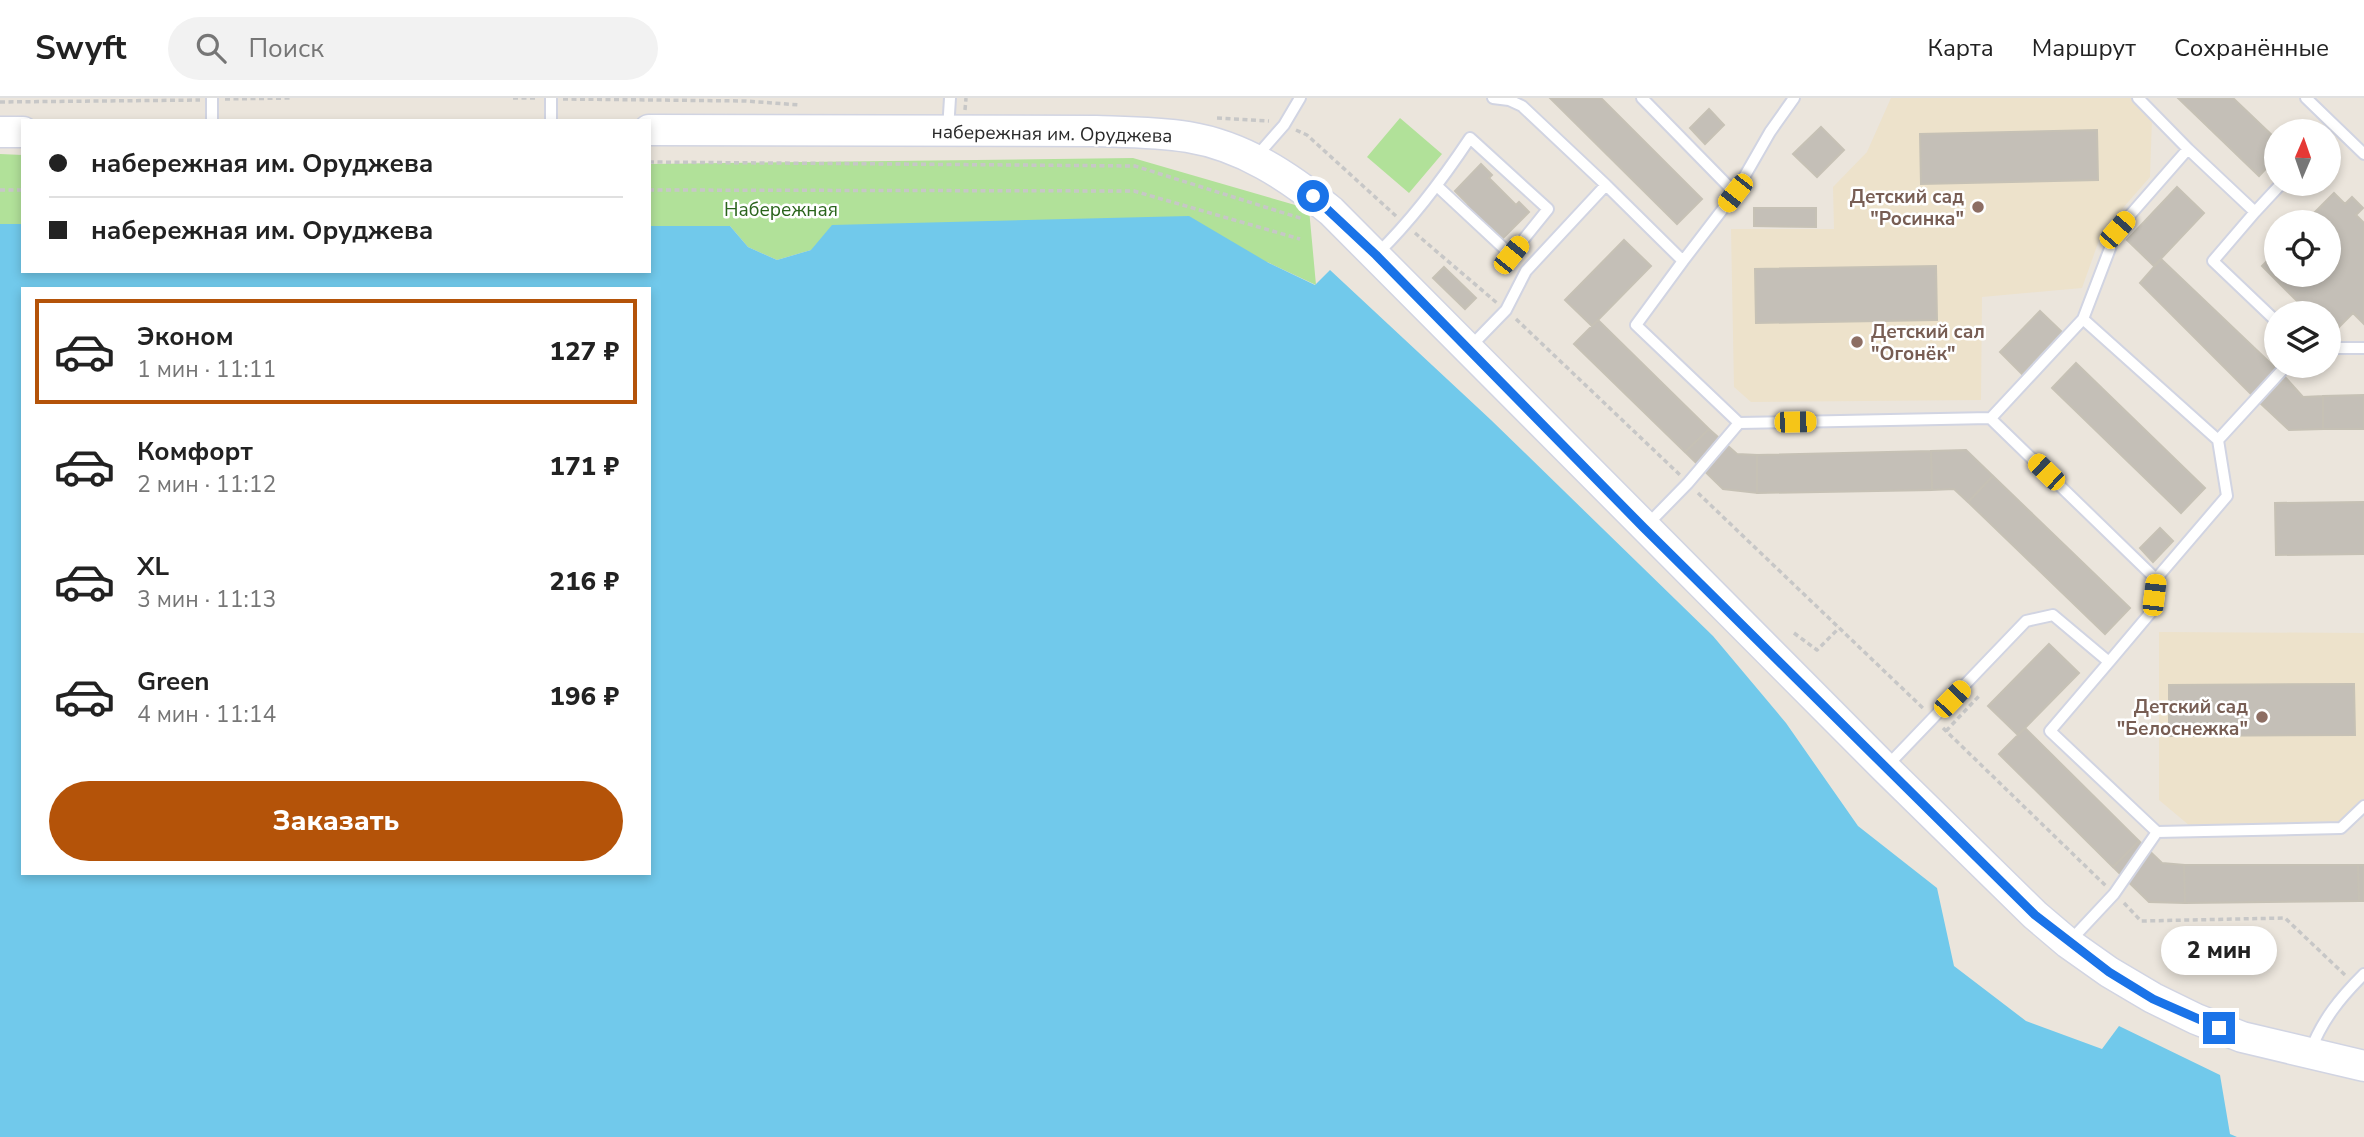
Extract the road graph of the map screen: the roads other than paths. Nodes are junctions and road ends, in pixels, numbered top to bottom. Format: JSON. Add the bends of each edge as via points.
{"nodes":[{"id":1,"x":551,"y":98,"type":"edge"},
{"id":2,"x":950,"y":98,"type":"edge"},
{"id":3,"x":1300,"y":98,"type":"edge"},
{"id":4,"x":1493,"y":98,"type":"edge"},
{"id":5,"x":1642,"y":98,"type":"edge"},
{"id":6,"x":1794,"y":98,"type":"edge"},
{"id":7,"x":2138,"y":98,"type":"edge"},
{"id":8,"x":2306,"y":98,"type":"edge"},
{"id":9,"x":212,"y":99,"type":"edge"},
{"id":10,"x":212,"y":119,"type":"edge"},
{"id":11,"x":551,"y":119,"type":"edge"},
{"id":12,"x":2324,"y":119,"type":"edge"},
{"id":13,"x":954,"y":120,"type":"junction"},
{"id":14,"x":651,"y":130,"type":"edge"},
{"id":15,"x":0,"y":132,"type":"edge"},
{"id":16,"x":21,"y":132,"type":"edge"},
{"id":17,"x":2342,"y":137,"type":"edge"},
{"id":18,"x":2188,"y":149,"type":"junction"},
{"id":19,"x":2364,"y":154,"type":"edge"},
{"id":20,"x":1255,"y":158,"type":"junction"},
{"id":21,"x":1606,"y":185,"type":"junction"},
{"id":22,"x":1437,"y":186,"type":"junction"},
{"id":23,"x":1735,"y":193,"type":"junction"},
{"id":24,"x":2270,"y":196,"type":"edge"},
{"id":25,"x":2255,"y":212,"type":"junction"},
{"id":26,"x":1376,"y":255,"type":"junction"},
{"id":27,"x":1683,"y":261,"type":"junction"},
{"id":28,"x":2264,"y":310,"type":"edge"},
{"id":29,"x":2083,"y":319,"type":"junction"},
{"id":30,"x":2341,"y":348,"type":"edge"},
{"id":31,"x":2364,"y":348,"type":"edge"},
{"id":32,"x":1468,"y":349,"type":"junction"},
{"id":33,"x":2275,"y":378,"type":"edge"},
{"id":34,"x":1991,"y":418,"type":"junction"},
{"id":35,"x":1739,"y":424,"type":"junction"},
{"id":36,"x":2218,"y":440,"type":"junction"},
{"id":37,"x":1644,"y":528,"type":"junction"},
{"id":38,"x":2156,"y":579,"type":"junction"},
{"id":39,"x":2109,"y":662,"type":"junction"},
{"id":40,"x":1885,"y":768,"type":"junction"},
{"id":41,"x":2364,"y":806,"type":"edge"},
{"id":42,"x":2157,"y":832,"type":"junction"},
{"id":43,"x":2068,"y":943,"type":"junction"},
{"id":44,"x":2364,"y":974,"type":"edge"},
{"id":45,"x":2310,"y":1052,"type":"junction"},
{"id":46,"x":2364,"y":1066,"type":"edge"}],
"edges":[{"from":1,"to":11,"type":"lane"},
{"from":2,"to":13,"type":"lane"},
{"from":3,"to":20,"type":"lane"},
{"from":4,"to":21,"type":"lane","via":[[1522,106]]},
{"from":5,"to":23,"type":"lane"},
{"from":6,"to":23,"type":"lane"},
{"from":7,"to":18,"type":"lane"},
{"from":8,"to":12,"type":"lane"},
{"from":9,"to":10,"type":"lane"},
{"from":13,"to":14,"type":"street","name":"набережная им. Оруджева"},
{"from":13,"to":20,"type":"street","name":"набережная им. Оруджева","via":[[1188,137]]},
{"from":15,"to":16,"type":"street"},
{"from":17,"to":19,"type":"lane"},
{"from":18,"to":25,"type":"lane"},
{"from":18,"to":29,"type":"lane","via":[[2117,230]]},
{"from":20,"to":26,"type":"street","name":"набережная им. Оруджева","via":[[1304,189]]},
{"from":21,"to":27,"type":"lane"},
{"from":21,"to":32,"type":"lane","via":[[1526,271],[1506,310]]},
{"from":22,"to":22,"type":"lane","via":[[1511,255],[1548,209],[1470,138]]},
{"from":22,"to":26,"type":"lane"},
{"from":23,"to":27,"type":"lane"},
{"from":24,"to":25,"type":"lane"},
{"from":25,"to":28,"type":"lane","via":[[2213,261]]},
{"from":26,"to":32,"type":"street","name":"набережная им. Оруджева"},
{"from":27,"to":35,"type":"lane","via":[[1636,325]]},
{"from":29,"to":34,"type":"lane"},
{"from":29,"to":36,"type":"lane"},
{"from":30,"to":31,"type":"lane"},
{"from":32,"to":37,"type":"street","name":"набережная им. Оруджева"},
{"from":33,"to":36,"type":"lane"},
{"from":34,"to":35,"type":"lane"},
{"from":34,"to":38,"type":"lane"},
{"from":35,"to":37,"type":"lane"},
{"from":36,"to":38,"type":"lane","via":[[2227,496]]},
{"from":37,"to":40,"type":"street","name":"набережная им. Оруджева"},
{"from":38,"to":39,"type":"lane","via":[[2152,611]]},
{"from":39,"to":40,"type":"lane","via":[[2053,615],[2026,621]]},
{"from":39,"to":42,"type":"lane","via":[[2050,731]]},
{"from":40,"to":43,"type":"street","name":"набережная им. Оруджева"},
{"from":41,"to":42,"type":"lane","via":[[2341,828]]},
{"from":42,"to":43,"type":"lane","via":[[2114,894]]},
{"from":43,"to":45,"type":"street","name":"набережная им. Оруджева","via":[[2153,999],[2196,1019],[2242,1037]]},
{"from":44,"to":45,"type":"lane","via":[[2334,1005]]},
{"from":45,"to":46,"type":"street","name":"набережная им. Оруджева"}]}
